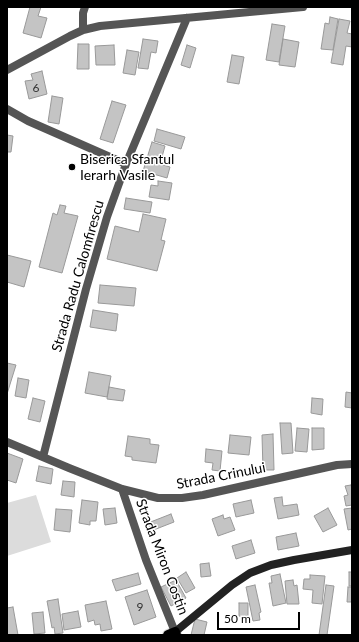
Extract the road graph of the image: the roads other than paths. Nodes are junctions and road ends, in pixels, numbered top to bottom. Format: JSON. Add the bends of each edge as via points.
{"nodes":[{"id":1,"x":85,"y":7,"type":"edge"},
{"id":2,"x":303,"y":7,"type":"edge"},
{"id":3,"x":187,"y":18,"type":"junction"},
{"id":4,"x":84,"y":30,"type":"junction"},
{"id":5,"x":7,"y":70,"type":"edge"},
{"id":6,"x":7,"y":109,"type":"edge"},
{"id":7,"x":126,"y":164,"type":"junction"},
{"id":8,"x":7,"y":442,"type":"edge"},
{"id":9,"x":43,"y":457,"type":"junction"},
{"id":10,"x":352,"y":464,"type":"edge"},
{"id":11,"x":122,"y":489,"type":"junction"},
{"id":12,"x":352,"y":550,"type":"edge"},
{"id":13,"x":173,"y":634,"type":"edge"}],
"edges":[{"from":1,"to":4,"type":"street"},
{"from":2,"to":3,"type":"street"},
{"from":3,"to":4,"type":"street","via":[[100,26]]},
{"from":3,"to":7,"type":"street","name":"Strada Radu Calomfirescu"},
{"from":4,"to":5,"type":"street"},
{"from":6,"to":7,"type":"street"},
{"from":7,"to":9,"type":"street","name":"Strada Radu Calomfirescu","via":[[107,217],[86,290]]},
{"from":8,"to":9,"type":"street","name":"Strada Crinului"},
{"from":9,"to":11,"type":"street","name":"Strada Crinului"},
{"from":10,"to":11,"type":"street","name":"Strada Crinului","via":[[182,498],[158,498]]},
{"from":11,"to":13,"type":"street","name":"Strada Miron Costin"},
{"from":12,"to":13,"type":"street","via":[[286,561],[250,573]]}]}
